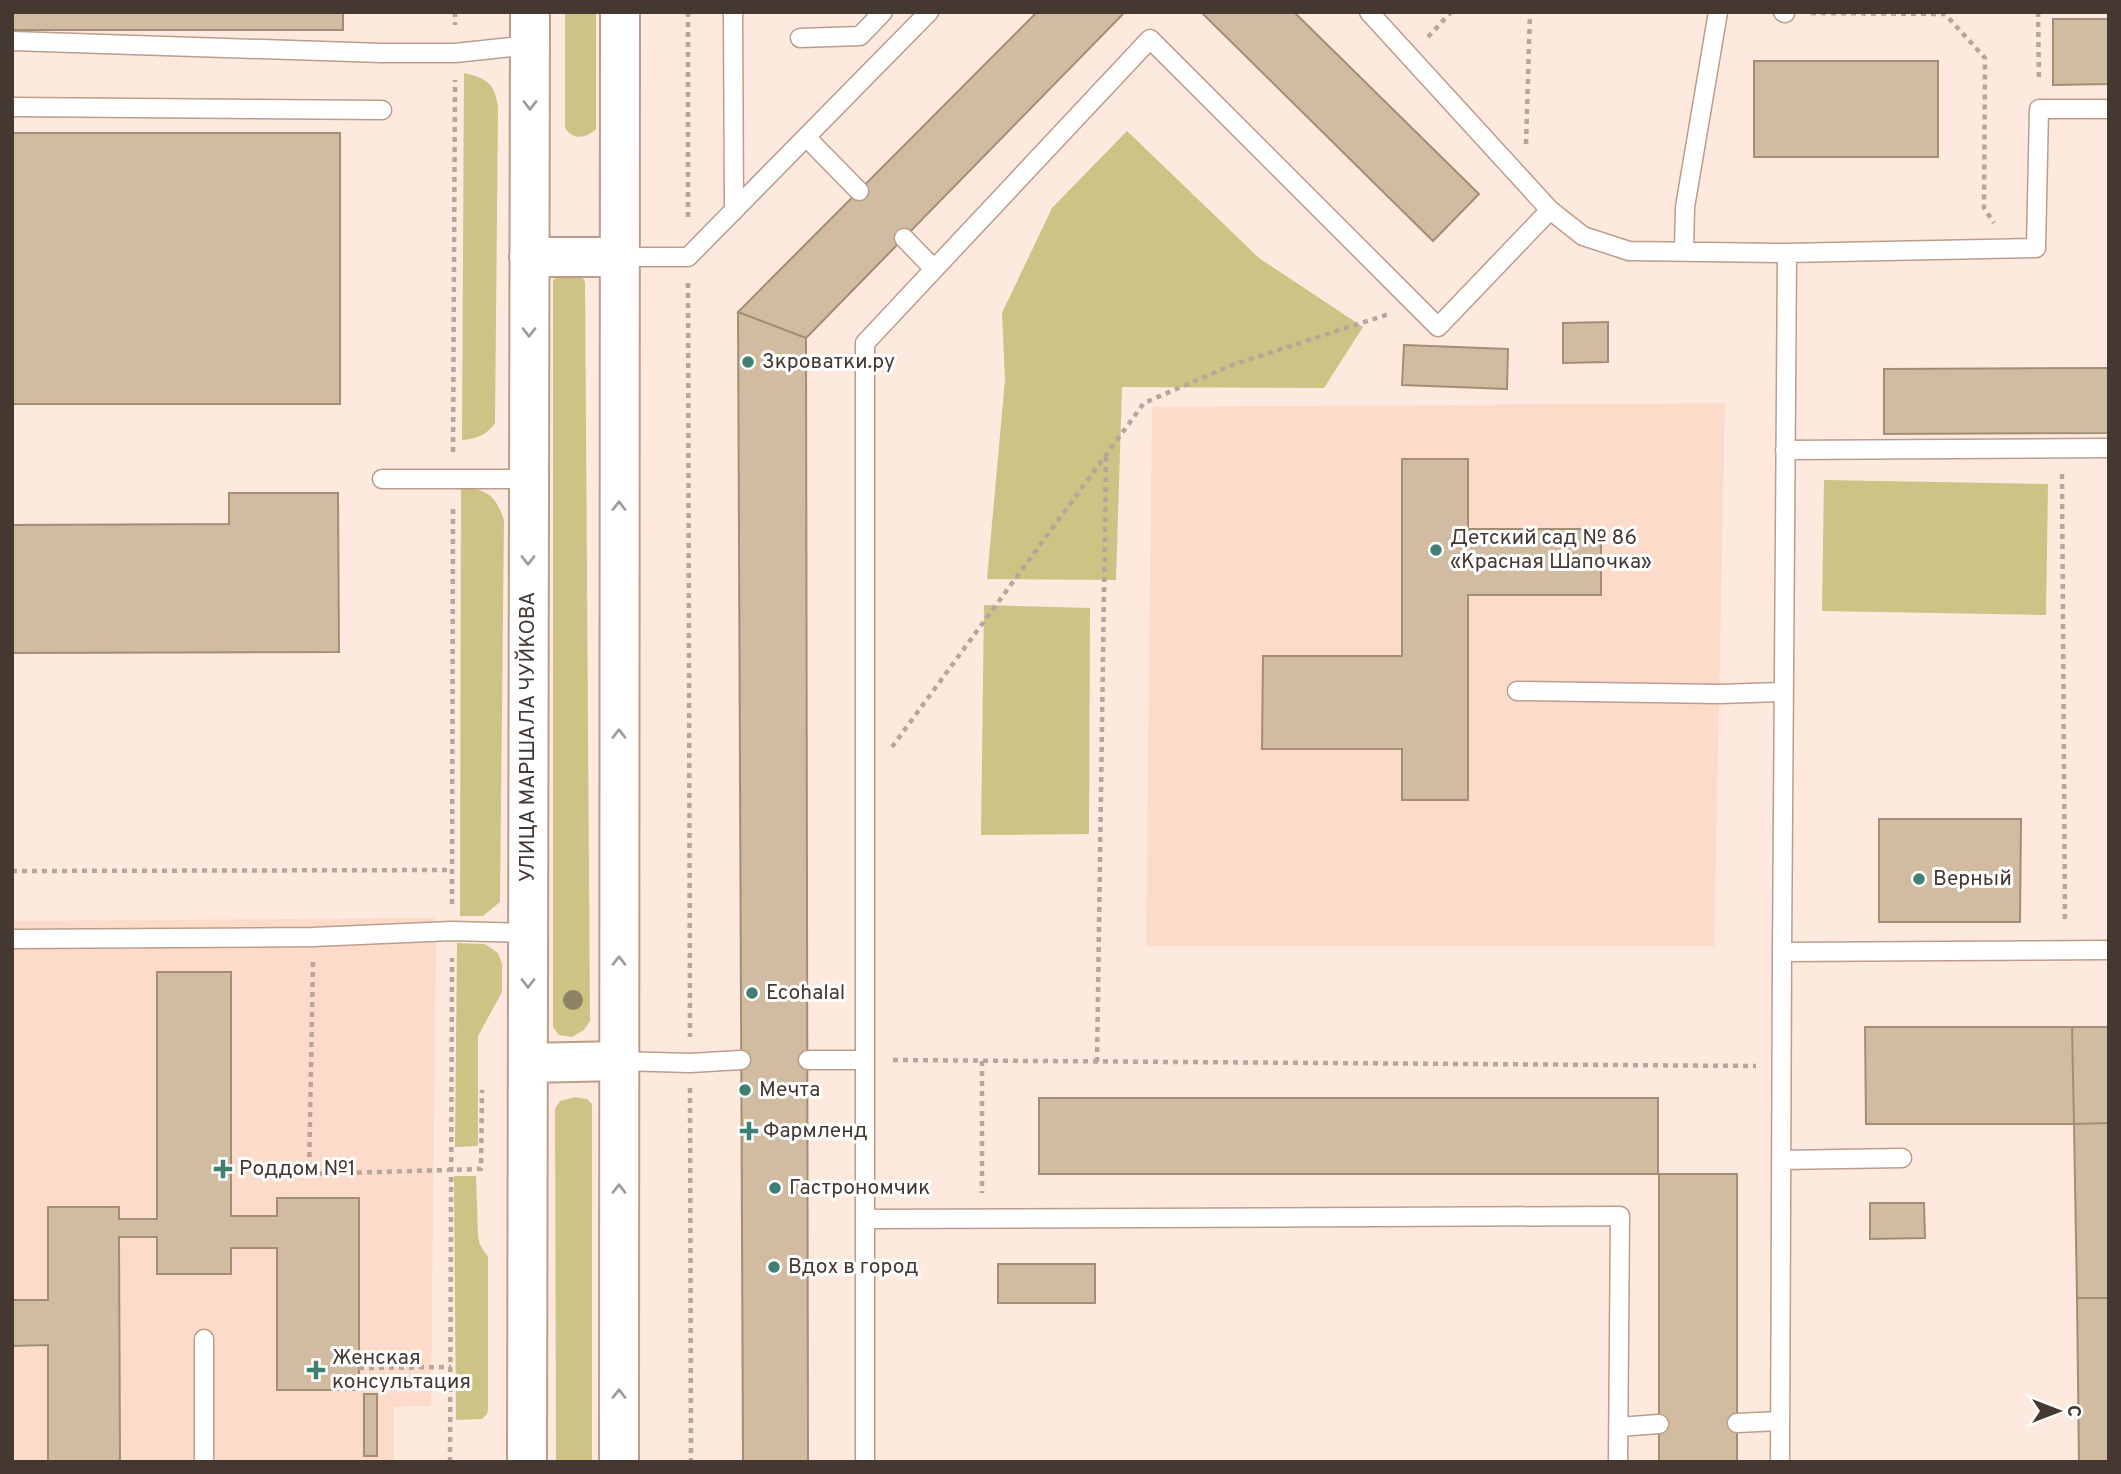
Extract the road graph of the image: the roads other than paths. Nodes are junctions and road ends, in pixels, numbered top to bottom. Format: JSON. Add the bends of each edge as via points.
{"nodes":[{"id":1,"x":620,"y":12,"type":"edge"},
{"id":2,"x":733,"y":12,"type":"edge"},
{"id":3,"x":883,"y":12,"type":"edge"},
{"id":4,"x":929,"y":12,"type":"edge"},
{"id":5,"x":1369,"y":12,"type":"edge"},
{"id":6,"x":1718,"y":12,"type":"edge"},
{"id":7,"x":530,"y":29,"type":"edge"},
{"id":8,"x":800,"y":38,"type":"dead end"},
{"id":9,"x":12,"y":41,"type":"edge"},
{"id":10,"x":12,"y":107,"type":"edge"},
{"id":11,"x":2109,"y":109,"type":"edge"},
{"id":12,"x":382,"y":110,"type":"dead end"},
{"id":13,"x":806,"y":137,"type":"junction"},
{"id":14,"x":859,"y":191,"type":"dead end"},
{"id":15,"x":1550,"y":209,"type":"junction"},
{"id":16,"x":734,"y":211,"type":"junction"},
{"id":17,"x":904,"y":238,"type":"dead end"},
{"id":18,"x":1685,"y":250,"type":"junction"},
{"id":19,"x":1787,"y":253,"type":"junction"},
{"id":20,"x":529,"y":257,"type":"junction"},
{"id":21,"x":620,"y":257,"type":"junction"},
{"id":22,"x":934,"y":269,"type":"junction"},
{"id":23,"x":2109,"y":448,"type":"edge"},
{"id":24,"x":1785,"y":450,"type":"junction"},
{"id":25,"x":382,"y":479,"type":"dead end"},
{"id":26,"x":528,"y":479,"type":"junction"},
{"id":27,"x":1517,"y":691,"type":"dead end"},
{"id":28,"x":1783,"y":692,"type":"junction"},
{"id":29,"x":528,"y":933,"type":"junction"},
{"id":30,"x":15,"y":944,"type":"edge"},
{"id":31,"x":2109,"y":950,"type":"edge"},
{"id":32,"x":1782,"y":952,"type":"junction"},
{"id":33,"x":619,"y":1060,"type":"junction"},
{"id":34,"x":741,"y":1060,"type":"dead end"},
{"id":35,"x":808,"y":1060,"type":"dead end"},
{"id":36,"x":865,"y":1060,"type":"junction"},
{"id":37,"x":528,"y":1063,"type":"junction"},
{"id":38,"x":1902,"y":1157,"type":"dead end"},
{"id":39,"x":1781,"y":1160,"type":"junction"},
{"id":40,"x":865,"y":1219,"type":"junction"},
{"id":41,"x":204,"y":1339,"type":"dead end"},
{"id":42,"x":1780,"y":1422,"type":"junction"},
{"id":43,"x":1737,"y":1423,"type":"dead end"},
{"id":44,"x":1659,"y":1424,"type":"dead end"},
{"id":45,"x":1618,"y":1427,"type":"junction"},
{"id":46,"x":204,"y":1462,"type":"edge"},
{"id":47,"x":527,"y":1462,"type":"edge"},
{"id":48,"x":619,"y":1462,"type":"edge"},
{"id":49,"x":865,"y":1462,"type":"edge"},
{"id":50,"x":1618,"y":1462,"type":"edge"},
{"id":51,"x":1780,"y":1462,"type":"edge"}],
"edges":[{"from":1,"to":21,"type":"main road"},
{"from":2,"to":16,"type":"lane"},
{"from":3,"to":8,"type":"lane","via":[[860,36]]},
{"from":4,"to":13,"type":"lane"},
{"from":5,"to":15,"type":"lane"},
{"from":6,"to":18,"type":"lane","via":[[1685,208]]},
{"from":7,"to":9,"type":"lane","via":[[455,53]]},
{"from":7,"to":20,"type":"main road","name":"УЛИЦА МАРШАЛА ЧУЙКОВА","one_way":true},
{"from":10,"to":12,"type":"lane"},
{"from":11,"to":19,"type":"lane","via":[[2039,109],[2042,248]]},
{"from":13,"to":14,"type":"lane"},
{"from":13,"to":16,"type":"lane"},
{"from":15,"to":18,"type":"lane","via":[[1583,236],[1629,250]]},
{"from":15,"to":22,"type":"lane","via":[[1438,327],[1150,39]]},
{"from":16,"to":21,"type":"lane","via":[[688,257]]},
{"from":17,"to":22,"type":"lane"},
{"from":18,"to":19,"type":"lane"},
{"from":19,"to":24,"type":"lane"},
{"from":20,"to":21,"type":"main road"},
{"from":20,"to":26,"type":"main road","name":"УЛИЦА МАРШАЛА ЧУЙКОВА","one_way":true},
{"from":33,"to":21,"type":"main road","one_way":true},
{"from":22,"to":36,"type":"lane","via":[[865,343]]},
{"from":23,"to":24,"type":"lane"},
{"from":24,"to":28,"type":"lane"},
{"from":25,"to":26,"type":"lane"},
{"from":26,"to":29,"type":"main road","name":"УЛИЦА МАРШАЛА ЧУЙКОВА","one_way":true},
{"from":27,"to":28,"type":"lane"},
{"from":28,"to":32,"type":"lane"},
{"from":29,"to":30,"type":"lane","via":[[452,931]]},
{"from":29,"to":37,"type":"main road","name":"УЛИЦА МАРШАЛА ЧУЙКОВА","one_way":true},
{"from":31,"to":32,"type":"lane"},
{"from":32,"to":39,"type":"lane"},
{"from":33,"to":34,"type":"lane"},
{"from":33,"to":37,"type":"main road"},
{"from":48,"to":33,"type":"main road","one_way":true},
{"from":35,"to":36,"type":"lane"},
{"from":36,"to":40,"type":"lane"},
{"from":37,"to":47,"type":"main road","name":"УЛИЦА МАРШАЛА ЧУЙКОВА"},
{"from":38,"to":39,"type":"lane"},
{"from":39,"to":42,"type":"lane"},
{"from":40,"to":45,"type":"lane","via":[[1620,1216]]},
{"from":40,"to":49,"type":"lane"},
{"from":41,"to":46,"type":"lane"},
{"from":42,"to":43,"type":"lane"},
{"from":42,"to":51,"type":"lane"},
{"from":44,"to":45,"type":"lane"},
{"from":45,"to":50,"type":"lane"}]}
